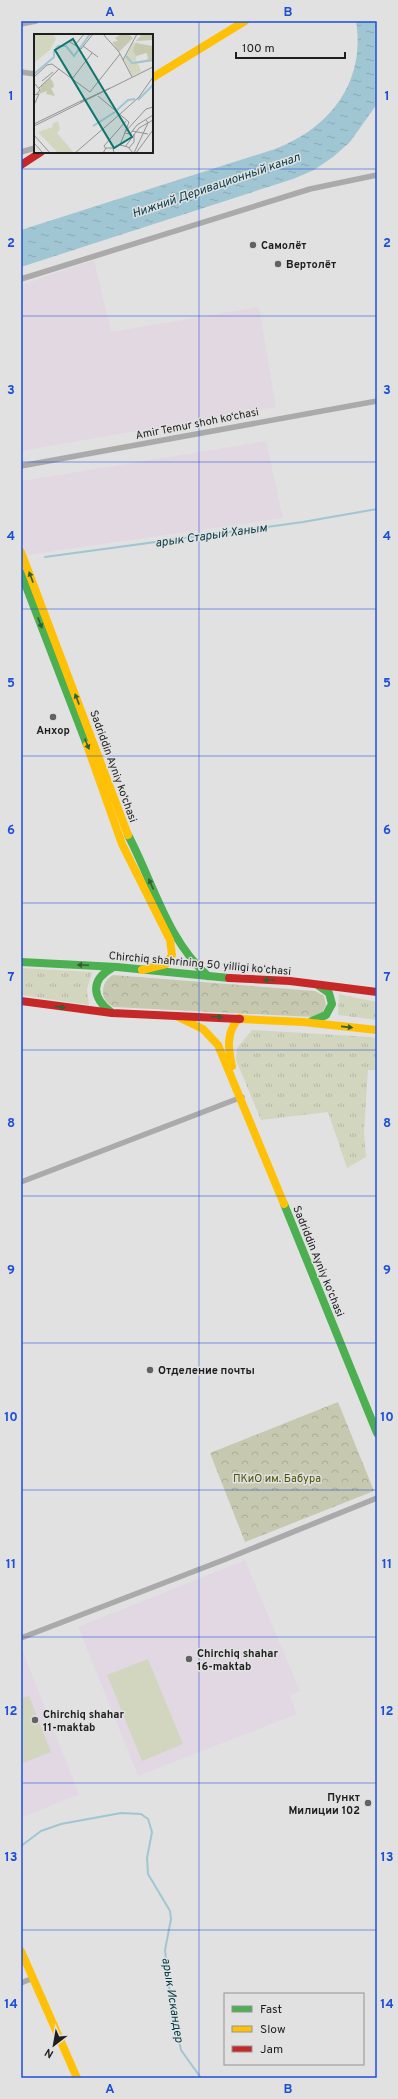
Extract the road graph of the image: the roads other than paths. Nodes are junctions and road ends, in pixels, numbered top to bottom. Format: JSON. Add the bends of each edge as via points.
{"nodes":[{"id":1,"x":36,"y":21,"type":"edge"},
{"id":2,"x":245,"y":21,"type":"edge"},
{"id":3,"x":21,"y":24,"type":"edge"},
{"id":4,"x":21,"y":72,"type":"edge"},
{"id":5,"x":34,"y":74,"type":"edge"},
{"id":6,"x":153,"y":77,"type":"edge"},
{"id":7,"x":34,"y":148,"type":"edge"},
{"id":8,"x":21,"y":152,"type":"edge"},
{"id":9,"x":39,"y":153,"type":"edge"},
{"id":10,"x":21,"y":165,"type":"edge"},
{"id":11,"x":377,"y":175,"type":"edge"},
{"id":12,"x":21,"y":279,"type":"edge"},
{"id":13,"x":377,"y":401,"type":"edge"},
{"id":14,"x":21,"y":466,"type":"edge"},
{"id":15,"x":21,"y":552,"type":"edge"},
{"id":16,"x":21,"y":573,"type":"edge"},
{"id":17,"x":21,"y":962,"type":"edge"},
{"id":18,"x":117,"y":967,"type":"junction"},
{"id":19,"x":142,"y":970,"type":"junction"},
{"id":20,"x":208,"y":976,"type":"junction"},
{"id":21,"x":307,"y":983,"type":"junction"},
{"id":22,"x":377,"y":992,"type":"edge"},
{"id":23,"x":21,"y":1001,"type":"edge"},
{"id":24,"x":112,"y":1013,"type":"junction"},
{"id":25,"x":176,"y":1016,"type":"junction"},
{"id":26,"x":239,"y":1018,"type":"junction"},
{"id":27,"x":303,"y":1022,"type":"junction"},
{"id":28,"x":377,"y":1030,"type":"edge"},
{"id":29,"x":242,"y":1097,"type":"junction"},
{"id":30,"x":21,"y":1182,"type":"edge"},
{"id":31,"x":377,"y":1433,"type":"edge"},
{"id":32,"x":377,"y":1498,"type":"edge"},
{"id":33,"x":21,"y":1638,"type":"edge"},
{"id":34,"x":21,"y":1951,"type":"edge"},
{"id":35,"x":33,"y":1978,"type":"junction"},
{"id":36,"x":21,"y":1983,"type":"edge"},
{"id":37,"x":77,"y":2078,"type":"edge"}],
"edges":[{"from":1,"to":3,"type":"street"},
{"from":2,"to":6,"type":"main road"},
{"from":4,"to":5,"type":"street"},
{"from":7,"to":8,"type":"street"},
{"from":9,"to":10,"type":"main road"},
{"from":11,"to":12,"type":"street","via":[[310,189]]},
{"from":13,"to":14,"type":"street","name":"Amir Temur shoh ko‘chasi"},
{"from":20,"to":15,"type":"main road","name":"Sadriddin Ayniy ko‘chasi","one_way":true,"via":[[194,964],[175,936],[124,828],[101,760]]},
{"from":16,"to":19,"type":"main road","name":"Sadriddin Ayniy ko‘chasi","one_way":true,"via":[[94,762],[114,824],[170,940],[173,956],[169,962],[159,968]]},
{"from":18,"to":17,"type":"main road","name":"Chirchiq shahrining 50 yilligi koʻchasi","one_way":true},
{"from":18,"to":19,"type":"main road","name":"Chirchiq shahrining 50 yilligi koʻchasi"},
{"from":18,"to":24,"type":"main road","via":[[101,974],[95,989],[99,1003]]},
{"from":19,"to":20,"type":"main road","name":"Chirchiq shahrining 50 yilligi koʻchasi"},
{"from":21,"to":20,"type":"main road","name":"Chirchiq shahrining 50 yilligi koʻchasi","one_way":true},
{"from":21,"to":22,"type":"main road","name":"Chirchiq shahrining 50 yilligi koʻchasi"},
{"from":21,"to":27,"type":"main road","via":[[318,985],[326,991],[331,996],[332,1004],[329,1012],[323,1017]]},
{"from":23,"to":24,"type":"main road","one_way":true},
{"from":24,"to":25,"type":"main road"},
{"from":25,"to":26,"type":"main road","one_way":true},
{"from":25,"to":29,"type":"main road","via":[[194,1022],[214,1038]]},
{"from":26,"to":27,"type":"main road"},
{"from":26,"to":29,"type":"main road","via":[[230,1031],[229,1049]]},
{"from":27,"to":28,"type":"main road","one_way":true},
{"from":29,"to":30,"type":"street"},
{"from":29,"to":31,"type":"main road","name":"Sadriddin Ayniy ko‘chasi"},
{"from":32,"to":33,"type":"street"},
{"from":34,"to":35,"type":"main road"},
{"from":35,"to":36,"type":"street"},
{"from":35,"to":37,"type":"main road"}]}
